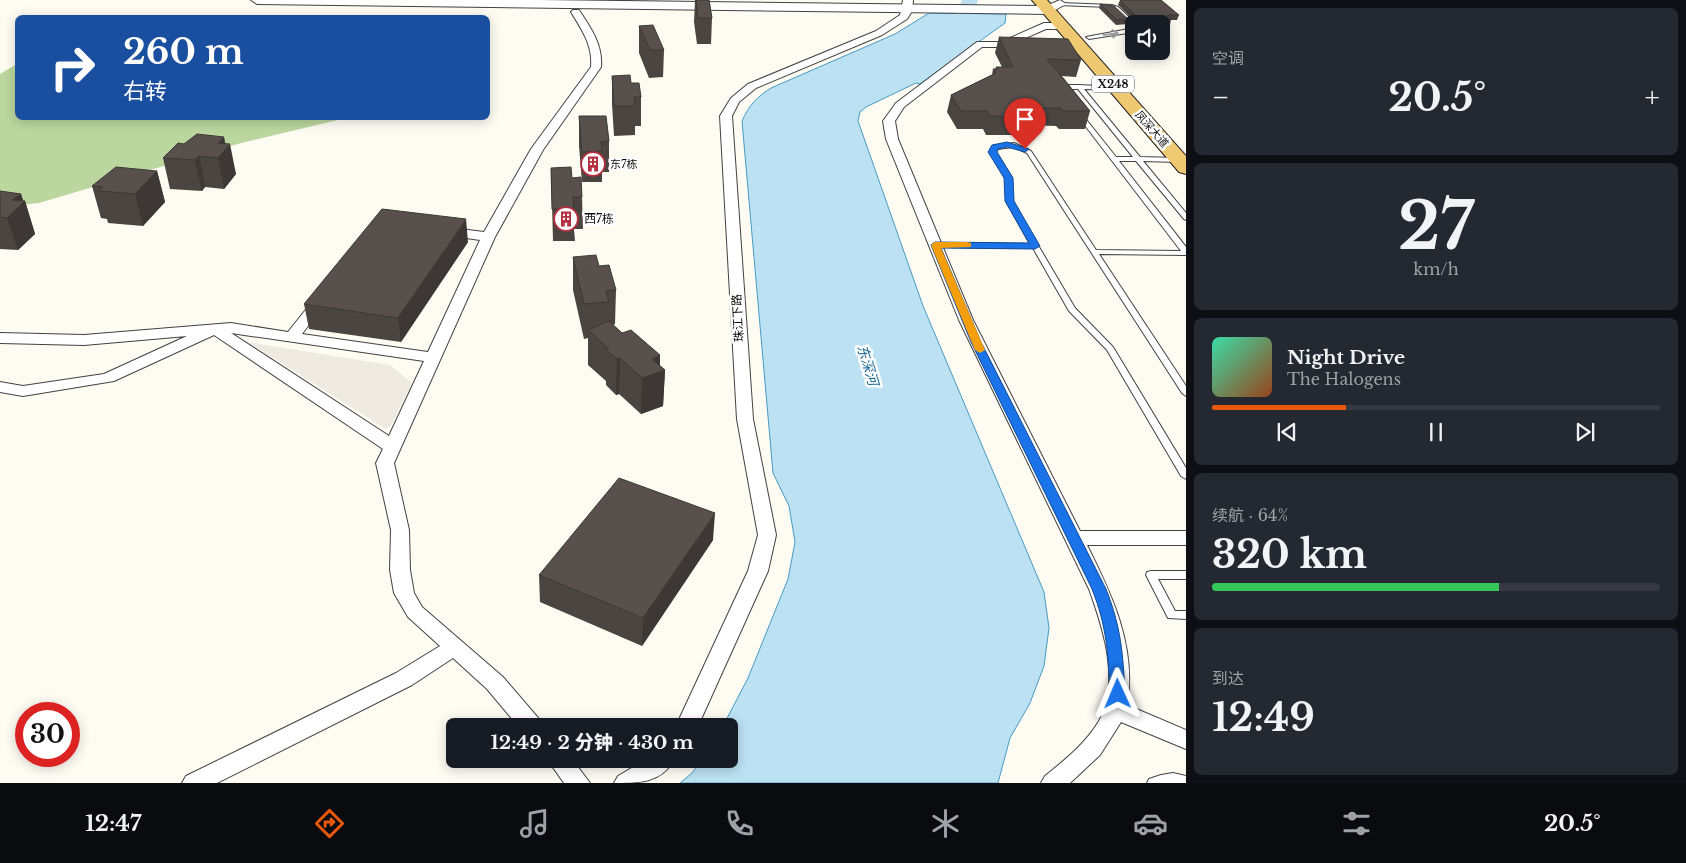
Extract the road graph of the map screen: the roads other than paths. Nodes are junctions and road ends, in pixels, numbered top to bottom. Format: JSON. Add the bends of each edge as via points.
{"nodes":[{"id":1,"x":257,"y":0,"type":"edge"},
{"id":2,"x":706,"y":0,"type":"edge"},
{"id":3,"x":1052,"y":3,"type":"edge"},
{"id":4,"x":914,"y":4,"type":"edge"},
{"id":5,"x":576,"y":12,"type":"dead end"},
{"id":6,"x":1125,"y":16,"type":"edge"},
{"id":7,"x":1125,"y":32,"type":"edge"},
{"id":8,"x":1059,"y":35,"type":"junction"},
{"id":9,"x":1084,"y":41,"type":"junction"},
{"id":10,"x":1079,"y":87,"type":"junction"},
{"id":11,"x":1116,"y":88,"type":"junction"},
{"id":12,"x":1064,"y":94,"type":"edge"},
{"id":13,"x":1076,"y":109,"type":"edge"},
{"id":14,"x":1166,"y":121,"type":"dead end"},
{"id":15,"x":1114,"y":159,"type":"junction"},
{"id":16,"x":1138,"y":159,"type":"junction"},
{"id":17,"x":1182,"y":164,"type":"edge"},
{"id":18,"x":1186,"y":218,"type":"edge"},
{"id":19,"x":433,"y":229,"type":"edge"},
{"id":20,"x":488,"y":237,"type":"junction"},
{"id":21,"x":935,"y":245,"type":"junction"},
{"id":22,"x":1035,"y":246,"type":"junction"},
{"id":23,"x":1094,"y":252,"type":"junction"},
{"id":24,"x":1186,"y":253,"type":"edge"},
{"id":25,"x":327,"y":292,"type":"edge"},
{"id":26,"x":215,"y":329,"type":"junction"},
{"id":27,"x":292,"y":337,"type":"junction"},
{"id":28,"x":0,"y":338,"type":"edge"},
{"id":29,"x":434,"y":358,"type":"junction"},
{"id":30,"x":0,"y":387,"type":"edge"},
{"id":31,"x":1186,"y":393,"type":"edge"},
{"id":32,"x":391,"y":446,"type":"junction"},
{"id":33,"x":1186,"y":476,"type":"edge"},
{"id":34,"x":1074,"y":538,"type":"junction"},
{"id":35,"x":1186,"y":538,"type":"edge"},
{"id":36,"x":1186,"y":575,"type":"edge"},
{"id":37,"x":1186,"y":615,"type":"edge"},
{"id":38,"x":455,"y":647,"type":"junction"},
{"id":39,"x":1115,"y":710,"type":"junction"},
{"id":40,"x":524,"y":718,"type":"edge"},
{"id":41,"x":691,"y":718,"type":"edge"},
{"id":42,"x":1186,"y":740,"type":"edge"},
{"id":43,"x":566,"y":768,"type":"edge"},
{"id":44,"x":652,"y":768,"type":"edge"},
{"id":45,"x":1186,"y":781,"type":"edge"},
{"id":46,"x":194,"y":783,"type":"edge"},
{"id":47,"x":578,"y":783,"type":"edge"},
{"id":48,"x":626,"y":783,"type":"edge"},
{"id":49,"x":1053,"y":783,"type":"edge"},
{"id":50,"x":1152,"y":783,"type":"edge"}],
"edges":[{"from":1,"to":4,"type":"street"},
{"from":2,"to":4,"type":"street"},
{"from":3,"to":4,"type":"street","via":[[1022,7]]},
{"from":3,"to":6,"type":"lane","via":[[1110,6]]},
{"from":3,"to":8,"type":"main road","name":"凤深大道","number":"X248"},
{"from":3,"to":9,"type":"main road","name":"凤深大道","number":"X248"},
{"from":4,"to":41,"type":"street","name":"珠江下路","via":[[900,21],[879,33],[752,86],[735,100],[726,116],[745,419],[766,535],[758,571]]},
{"from":5,"to":20,"type":"street","via":[[593,41],[596,67],[536,149]]},
{"from":9,"to":7,"type":"lane","one_way":true},
{"from":8,"to":9,"type":"main road","name":"凤深大道","number":"X248"},
{"from":8,"to":21,"type":"street","via":[[1044,26],[1000,45],[980,44],[900,105],[889,121],[892,139]]},
{"from":9,"to":11,"type":"main road","name":"凤深大道","number":"X248"},
{"from":9,"to":14,"type":"main road","name":"凤深大道","number":"X248"},
{"from":10,"to":11,"type":"lane"},
{"from":10,"to":12,"type":"lane","via":[[1059,87]]},
{"from":10,"to":16,"type":"lane"},
{"from":11,"to":17,"type":"main road","name":"凤深大道","number":"X248"},
{"from":13,"to":15,"type":"lane"},
{"from":15,"to":16,"type":"lane"},
{"from":15,"to":24,"type":"lane"},
{"from":16,"to":17,"type":"lane"},
{"from":16,"to":18,"type":"lane"},
{"from":19,"to":20,"type":"street"},
{"from":20,"to":29,"type":"street"},
{"from":21,"to":22,"type":"lane"},
{"from":21,"to":34,"type":"street","via":[[976,342]]},
{"from":22,"to":23,"type":"lane","via":[[1009,201],[1010,185],[993,152],[995,147],[1014,145],[1029,152]]},
{"from":22,"to":33,"type":"lane","via":[[1072,309],[1110,349]]},
{"from":23,"to":24,"type":"lane"},
{"from":23,"to":31,"type":"lane"},
{"from":25,"to":27,"type":"street"},
{"from":26,"to":27,"type":"street","via":[[230,328]]},
{"from":26,"to":28,"type":"street","via":[[84,340]]},
{"from":26,"to":30,"type":"street","via":[[108,378],[23,391]]},
{"from":26,"to":32,"type":"street"},
{"from":27,"to":29,"type":"street"},
{"from":29,"to":32,"type":"street"},
{"from":32,"to":38,"type":"street","via":[[385,463],[400,530],[400,570],[404,593],[415,612]]},
{"from":34,"to":35,"type":"street"},
{"from":34,"to":39,"type":"street","via":[[1111,622],[1117,667]]},
{"from":36,"to":37,"type":"lane","via":[[1151,575],[1172,615]]},
{"from":38,"to":40,"type":"street","via":[[495,683]]},
{"from":38,"to":46,"type":"street","via":[[404,679]]},
{"from":39,"to":42,"type":"street"},
{"from":39,"to":49,"type":"street","via":[[1094,746]]},
{"from":43,"to":47,"type":"street"},
{"from":44,"to":48,"type":"street"},
{"from":45,"to":50,"type":"lane","via":[[1179,778]]}]}
